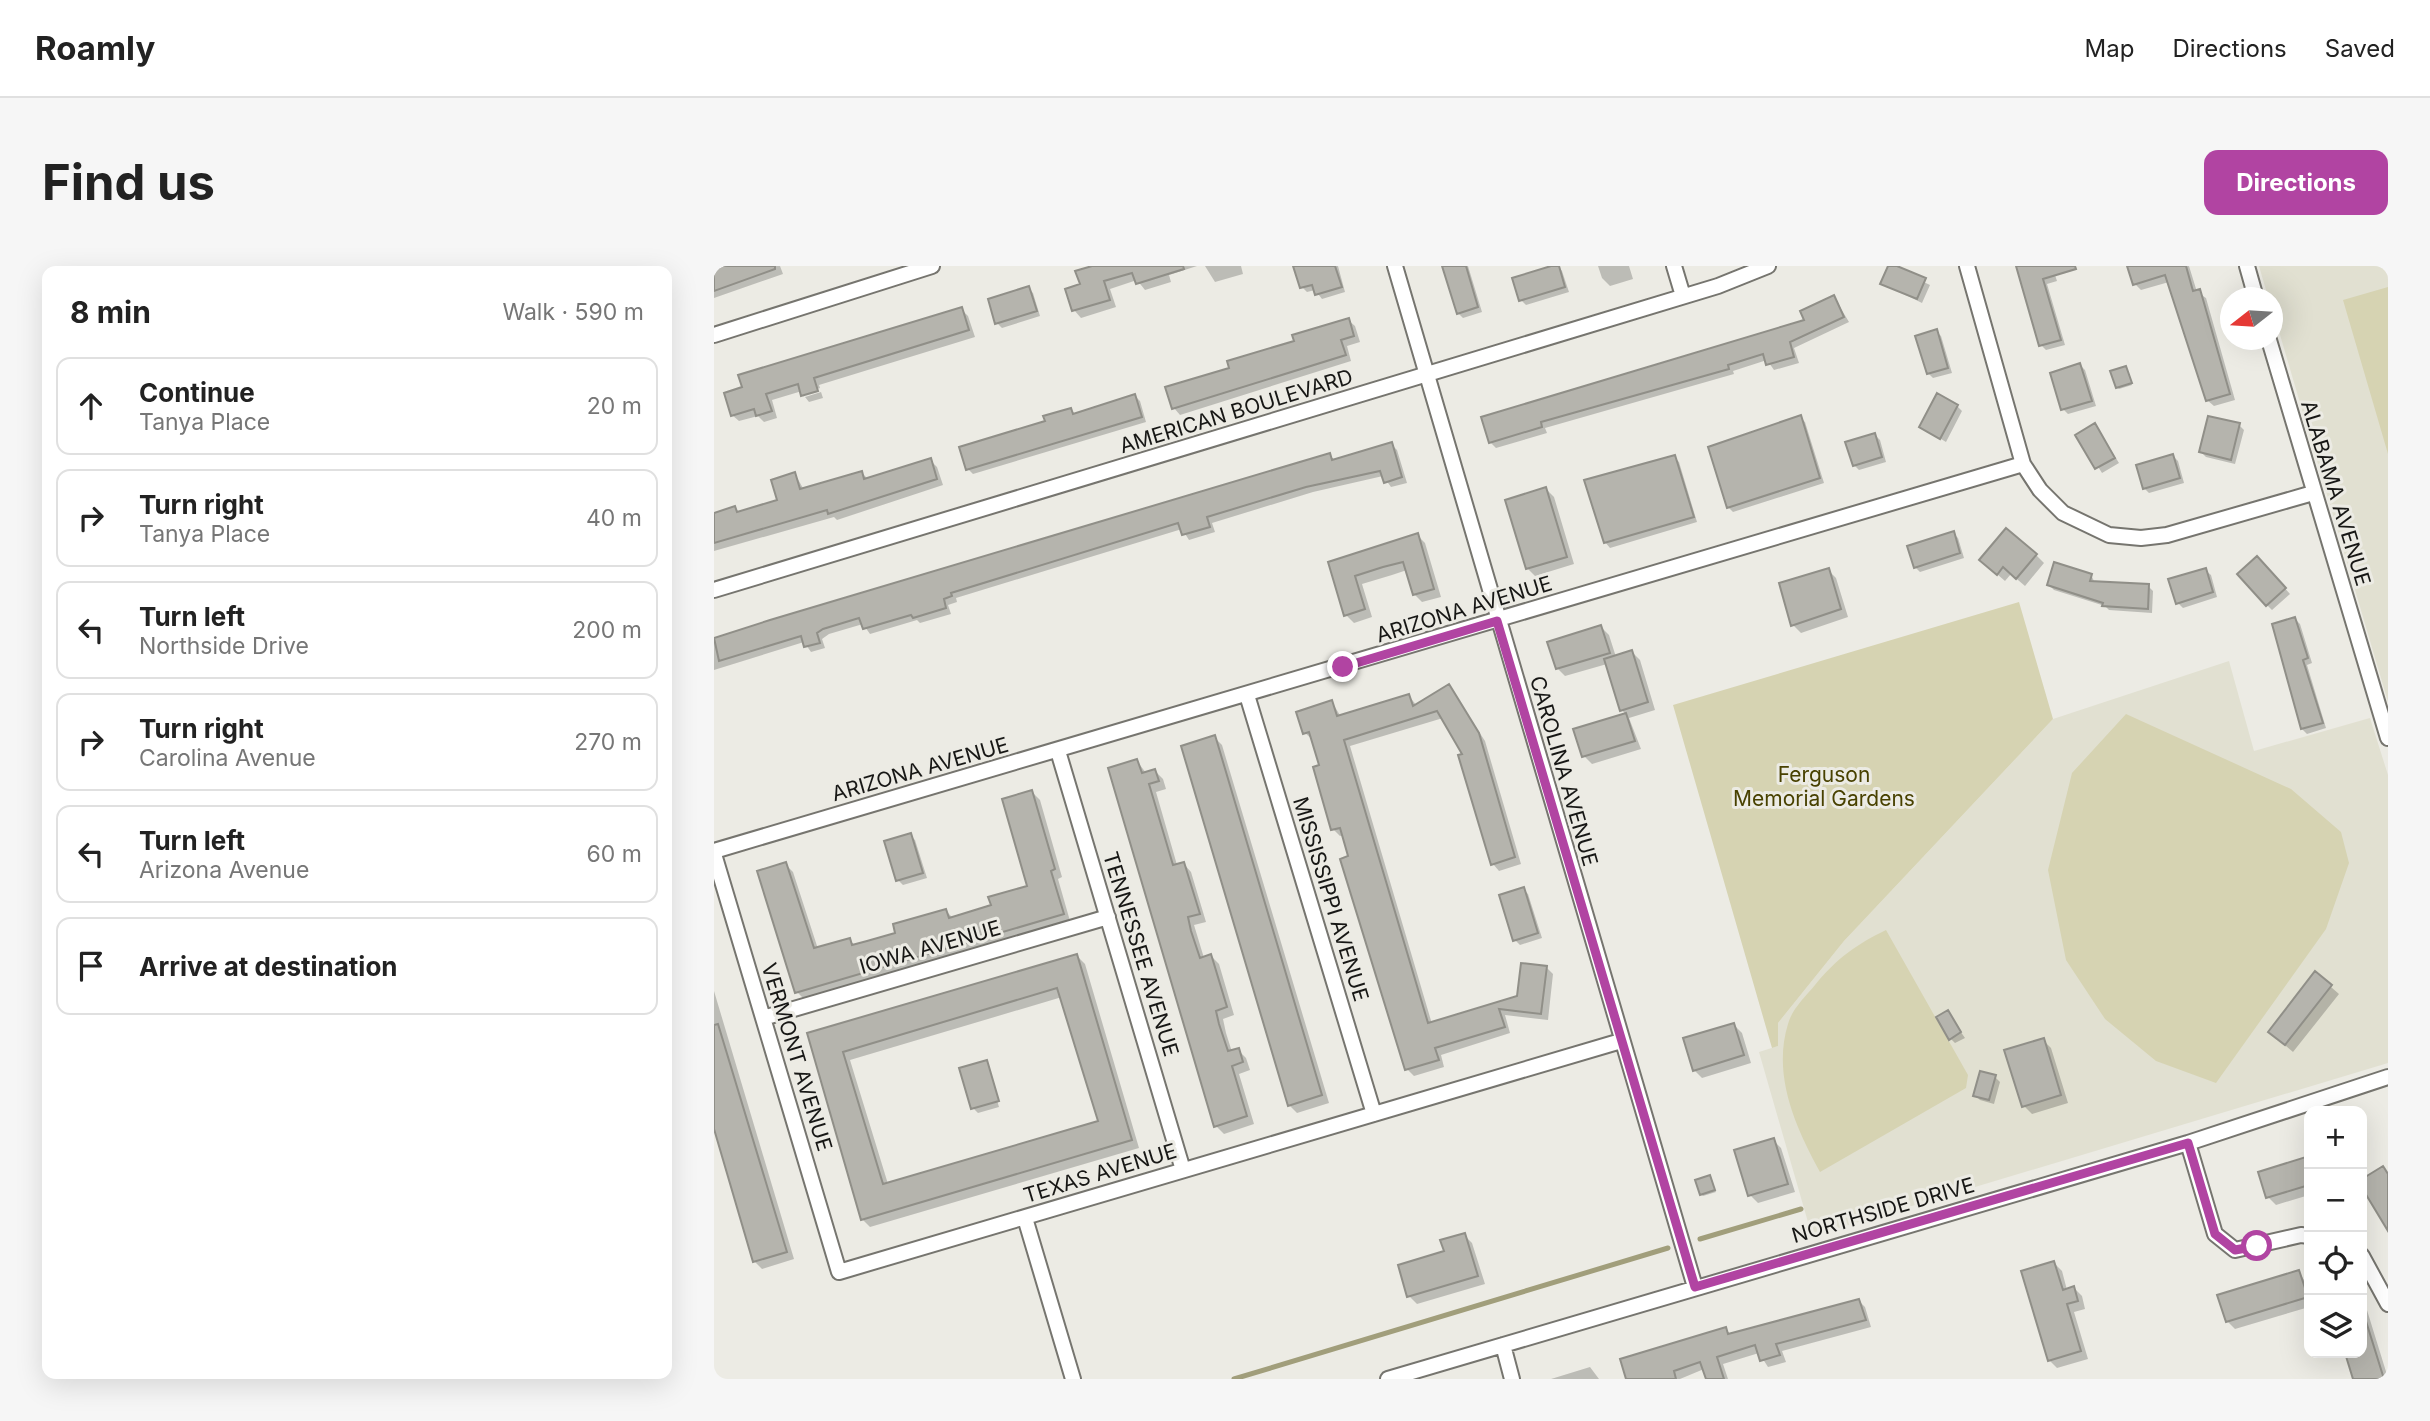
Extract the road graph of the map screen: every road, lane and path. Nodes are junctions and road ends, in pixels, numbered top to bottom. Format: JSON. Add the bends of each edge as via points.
{"nodes":[{"id":1,"x":932,"y":266,"type":"edge"},
{"id":2,"x":1395,"y":266,"type":"edge"},
{"id":3,"x":1674,"y":266,"type":"edge"},
{"id":4,"x":1768,"y":266,"type":"edge"},
{"id":5,"x":1967,"y":266,"type":"edge"},
{"id":6,"x":2247,"y":266,"type":"edge"},
{"id":7,"x":2253,"y":287,"type":"edge"},
{"id":8,"x":1683,"y":296,"type":"junction"},
{"id":9,"x":714,"y":335,"type":"edge"},
{"id":10,"x":2272,"y":350,"type":"edge"},
{"id":11,"x":1428,"y":375,"type":"junction"},
{"id":12,"x":2023,"y":464,"type":"junction"},
{"id":13,"x":2314,"y":494,"type":"junction"},
{"id":14,"x":714,"y":590,"type":"edge"},
{"id":15,"x":1497,"y":621,"type":"junction"},
{"id":16,"x":1247,"y":695,"type":"junction"},
{"id":17,"x":2388,"y":738,"type":"edge"},
{"id":18,"x":1058,"y":751,"type":"junction"},
{"id":19,"x":714,"y":852,"type":"edge"},
{"id":20,"x":1108,"y":917,"type":"junction"},
{"id":21,"x":763,"y":1018,"type":"junction"},
{"id":22,"x":1621,"y":1041,"type":"junction"},
{"id":23,"x":2388,"y":1077,"type":"edge"},
{"id":24,"x":1374,"y":1114,"type":"junction"},
{"id":25,"x":2188,"y":1143,"type":"junction"},
{"id":26,"x":1183,"y":1170,"type":"junction"},
{"id":27,"x":1026,"y":1218,"type":"junction"},
{"id":28,"x":2304,"y":1235,"type":"edge"},
{"id":29,"x":2367,"y":1265,"type":"edge"},
{"id":30,"x":839,"y":1272,"type":"joint"},
{"id":31,"x":1695,"y":1287,"type":"junction"},
{"id":32,"x":2388,"y":1304,"type":"edge"},
{"id":33,"x":1503,"y":1345,"type":"junction"},
{"id":34,"x":1073,"y":1379,"type":"edge"},
{"id":35,"x":1388,"y":1379,"type":"edge"},
{"id":36,"x":1512,"y":1379,"type":"edge"}],
"edges":[{"from":1,"to":9,"type":"street"},
{"from":2,"to":11,"type":"street","name":"CAROLINA AVENUE"},
{"from":3,"to":8,"type":"street"},
{"from":4,"to":8,"type":"street","name":"AMERICAN BOULEVARD"},
{"from":5,"to":12,"type":"street"},
{"from":6,"to":7,"type":"street"},
{"from":8,"to":11,"type":"street","name":"AMERICAN BOULEVARD"},
{"from":10,"to":13,"type":"street","name":"ALABAMA AVENUE"},
{"from":11,"to":14,"type":"street","name":"AMERICAN BOULEVARD"},
{"from":11,"to":15,"type":"street","name":"CAROLINA AVENUE"},
{"from":12,"to":13,"type":"street","via":[[2063,513],[2109,535],[2167,535]]},
{"from":12,"to":15,"type":"street","name":"ARIZONA AVENUE"},
{"from":13,"to":17,"type":"street","name":"ALABAMA AVENUE"},
{"from":15,"to":16,"type":"street","name":"ARIZONA AVENUE"},
{"from":15,"to":22,"type":"street","name":"CAROLINA AVENUE"},
{"from":16,"to":18,"type":"street","name":"ARIZONA AVENUE"},
{"from":16,"to":24,"type":"street","name":"MISSISSIPPI AVENUE"},
{"from":18,"to":19,"type":"street","name":"ARIZONA AVENUE"},
{"from":18,"to":20,"type":"street","name":"TENNESSEE AVENUE"},
{"from":19,"to":21,"type":"street","name":"VERMONT AVENUE"},
{"from":20,"to":21,"type":"street","name":"IOWA AVENUE"},
{"from":20,"to":26,"type":"street","name":"TENNESSEE AVENUE"},
{"from":21,"to":30,"type":"street","name":"VERMONT AVENUE"},
{"from":22,"to":24,"type":"street","name":"TEXAS AVENUE"},
{"from":22,"to":31,"type":"street","name":"CAROLINA AVENUE"},
{"from":23,"to":25,"type":"street","name":"NORTHSIDE DRIVE"},
{"from":24,"to":26,"type":"street","name":"TEXAS AVENUE"},
{"from":25,"to":28,"type":"street","via":[[2215,1234],[2235,1250]]},
{"from":25,"to":31,"type":"street","name":"NORTHSIDE DRIVE"},
{"from":26,"to":27,"type":"street","name":"TEXAS AVENUE"},
{"from":27,"to":30,"type":"street","name":"TEXAS AVENUE"},
{"from":27,"to":34,"type":"street"},
{"from":29,"to":32,"type":"street"},
{"from":31,"to":33,"type":"street","name":"NORTHSIDE DRIVE"},
{"from":33,"to":35,"type":"street","name":"NORTHSIDE DRIVE"},
{"from":33,"to":36,"type":"street"}]}
